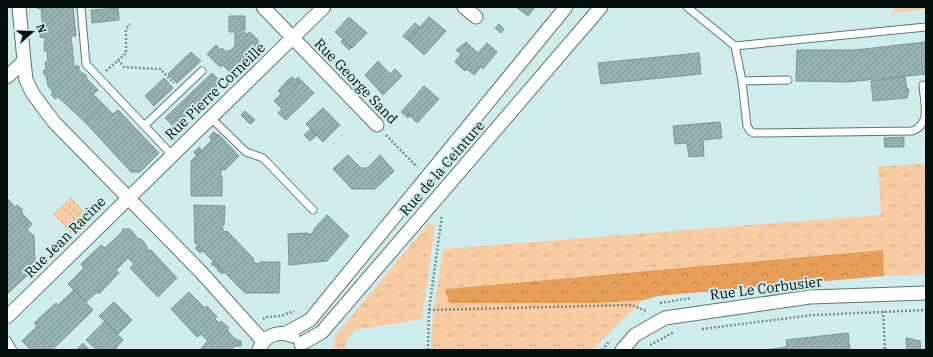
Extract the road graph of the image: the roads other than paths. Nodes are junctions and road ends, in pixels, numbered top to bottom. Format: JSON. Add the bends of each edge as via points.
{"nodes":[{"id":1,"x":19,"y":7,"type":"edge"},
{"id":2,"x":81,"y":7,"type":"edge"},
{"id":3,"x":263,"y":7,"type":"edge"},
{"id":4,"x":324,"y":7,"type":"edge"},
{"id":5,"x":464,"y":7,"type":"edge"},
{"id":6,"x":566,"y":7,"type":"edge"},
{"id":7,"x":601,"y":7,"type":"edge"},
{"id":8,"x":687,"y":7,"type":"edge"},
{"id":9,"x":476,"y":17,"type":"dead end"},
{"id":10,"x":926,"y":27,"type":"edge"},
{"id":11,"x":292,"y":39,"type":"junction"},
{"id":12,"x":734,"y":46,"type":"junction"},
{"id":13,"x":24,"y":61,"type":"junction"},
{"id":14,"x":202,"y":71,"type":"dead end"},
{"id":15,"x":7,"y":77,"type":"edge"},
{"id":16,"x":788,"y":80,"type":"dead end"},
{"id":17,"x":742,"y":81,"type":"junction"},
{"id":18,"x":923,"y":85,"type":"dead end"},
{"id":19,"x":211,"y":118,"type":"junction"},
{"id":20,"x":377,"y":125,"type":"road end"},
{"id":21,"x":144,"y":126,"type":"junction"},
{"id":22,"x":172,"y":155,"type":"junction"},
{"id":23,"x":129,"y":197,"type":"junction"},
{"id":24,"x":313,"y":210,"type":"dead end"},
{"id":25,"x":926,"y":293,"type":"edge"},
{"id":26,"x":7,"y":317,"type":"edge"},
{"id":27,"x":286,"y":333,"type":"junction"},
{"id":28,"x":7,"y":340,"type":"edge"},
{"id":29,"x":261,"y":345,"type":"edge"},
{"id":30,"x":302,"y":347,"type":"edge"},
{"id":31,"x":13,"y":350,"type":"edge"},
{"id":32,"x":622,"y":350,"type":"edge"}],
"edges":[{"from":1,"to":13,"type":"street"},
{"from":2,"to":21,"type":"lane","via":[[86,64]]},
{"from":3,"to":11,"type":"street","name":"Rue George Sand"},
{"from":4,"to":11,"type":"street","name":"Rue Pierre Corneille"},
{"from":5,"to":9,"type":"street"},
{"from":6,"to":27,"type":"street","name":"Rue de la Ceinture","via":[[310,320]]},
{"from":7,"to":30,"type":"street","name":"Rue de la Ceinture","via":[[322,332]]},
{"from":8,"to":12,"type":"lane"},
{"from":10,"to":12,"type":"lane"},
{"from":11,"to":19,"type":"street","name":"Rue Pierre Corneille"},
{"from":11,"to":20,"type":"street","name":"Rue George Sand"},
{"from":12,"to":17,"type":"lane"},
{"from":13,"to":15,"type":"street"},
{"from":13,"to":23,"type":"street","via":[[26,80],[43,108]]},
{"from":14,"to":21,"type":"lane"},
{"from":16,"to":17,"type":"lane"},
{"from":17,"to":18,"type":"lane","via":[[747,126],[754,133],[912,131],[923,126],[925,120]]},
{"from":19,"to":22,"type":"street","name":"Rue Pierre Corneille"},
{"from":19,"to":24,"type":"lane","via":[[246,152],[263,158]]},
{"from":21,"to":22,"type":"lane"},
{"from":22,"to":23,"type":"street","name":"Rue Pierre Corneille"},
{"from":23,"to":26,"type":"street","name":"Rue Jean Racine"},
{"from":23,"to":29,"type":"street","via":[[200,271]]},
{"from":25,"to":32,"type":"street","name":"Rue Le Corbusier","via":[[810,297],[665,318],[635,335]]},
{"from":27,"to":29,"type":"street","name":"Rue de la Ceinture","via":[[278,333]]},
{"from":27,"to":30,"type":"street","via":[[295,337]]},
{"from":28,"to":31,"type":"lane"}]}
